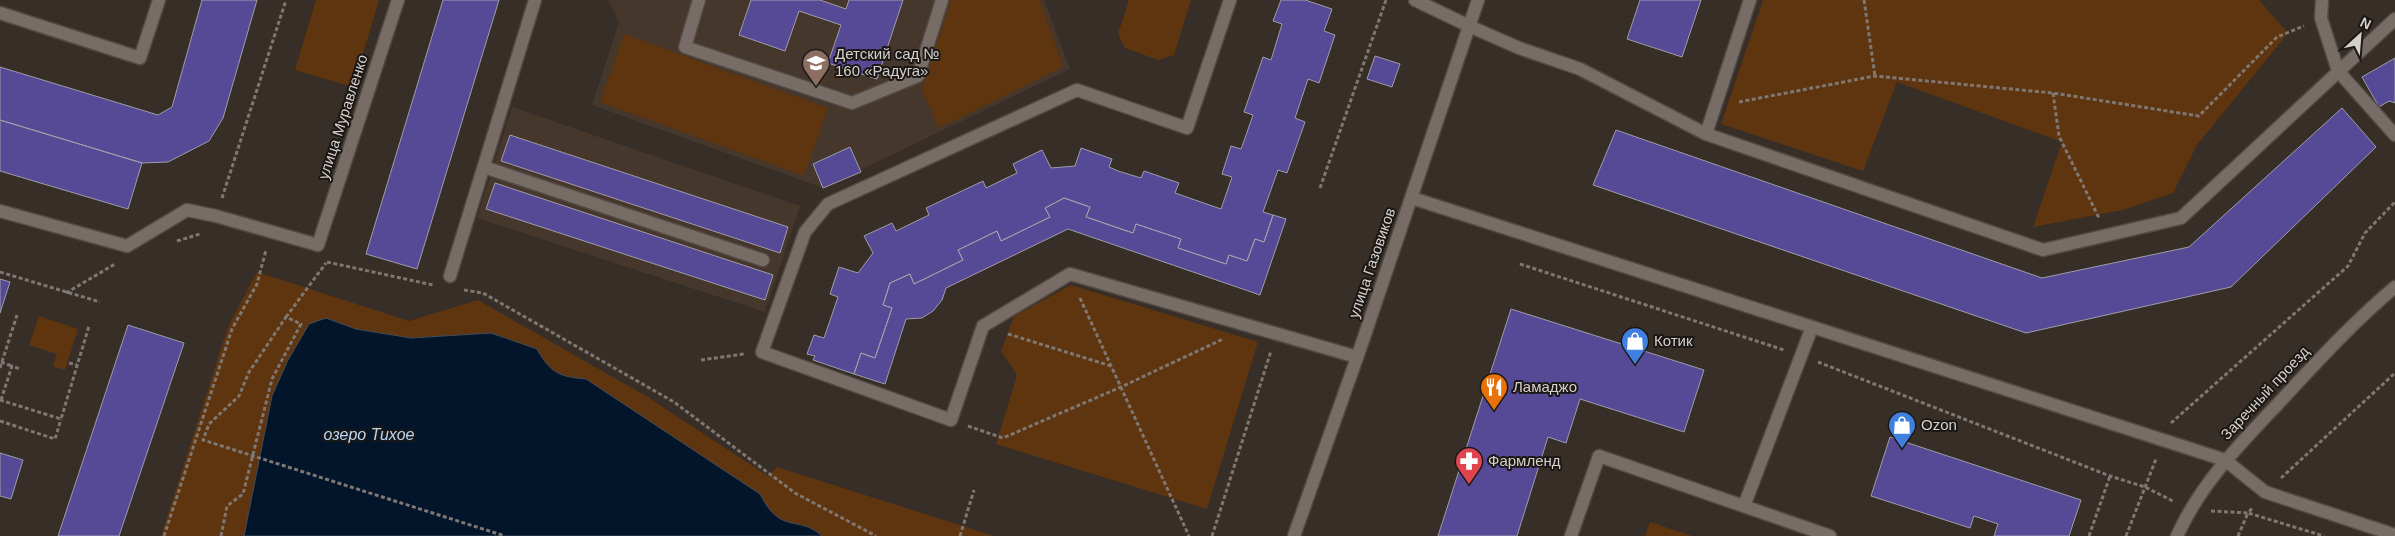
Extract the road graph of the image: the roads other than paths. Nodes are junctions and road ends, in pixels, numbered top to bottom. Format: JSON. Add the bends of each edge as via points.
{"nodes":[{"id":1,"x":160,"y":0,"type":"edge"},
{"id":2,"x":398,"y":0,"type":"edge"},
{"id":3,"x":535,"y":0,"type":"edge"},
{"id":4,"x":700,"y":0,"type":"edge"},
{"id":5,"x":942,"y":0,"type":"edge"},
{"id":6,"x":1230,"y":0,"type":"edge"},
{"id":7,"x":1415,"y":0,"type":"edge"},
{"id":8,"x":1478,"y":0,"type":"edge"},
{"id":9,"x":1750,"y":0,"type":"edge"},
{"id":10,"x":2322,"y":0,"type":"edge"},
{"id":11,"x":0,"y":13,"type":"edge"},
{"id":12,"x":2395,"y":18,"type":"edge"},
{"id":13,"x":1469,"y":26,"type":"junction"},
{"id":14,"x":2338,"y":70,"type":"junction"},
{"id":15,"x":1706,"y":134,"type":"junction"},
{"id":16,"x":2395,"y":135,"type":"edge"},
{"id":17,"x":484,"y":167,"type":"junction"},
{"id":18,"x":1412,"y":198,"type":"junction"},
{"id":19,"x":0,"y":212,"type":"edge"},
{"id":20,"x":763,"y":260,"type":"dead end"},
{"id":21,"x":452,"y":282,"type":"road end"},
{"id":22,"x":2395,"y":287,"type":"edge"},
{"id":23,"x":1812,"y":327,"type":"junction"},
{"id":24,"x":1358,"y":356,"type":"junction"},
{"id":25,"x":2225,"y":460,"type":"junction"},
{"id":26,"x":1744,"y":506,"type":"junction"},
{"id":27,"x":2395,"y":535,"type":"edge"},
{"id":28,"x":1294,"y":536,"type":"edge"},
{"id":29,"x":1571,"y":536,"type":"edge"},
{"id":30,"x":1830,"y":536,"type":"edge"},
{"id":31,"x":2177,"y":536,"type":"edge"}],
"edges":[{"from":1,"to":11,"type":"street","via":[[140,58]]},
{"from":2,"to":19,"type":"street","name":"улица Муравленко","via":[[318,245],[187,210],[127,246]]},
{"from":3,"to":17,"type":"street"},
{"from":4,"to":5,"type":"street","via":[[685,46],[852,103],[918,76]]},
{"from":6,"to":24,"type":"street","via":[[1187,128],[1077,90],[828,204],[804,232],[762,352],[950,420],[983,326],[1070,274]]},
{"from":7,"to":13,"type":"street"},
{"from":8,"to":13,"type":"street","name":"улица Газовиков"},
{"from":9,"to":15,"type":"street"},
{"from":10,"to":14,"type":"street","via":[[2321,18]]},
{"from":12,"to":14,"type":"street"},
{"from":13,"to":15,"type":"street","via":[[1580,69]]},
{"from":13,"to":18,"type":"street","name":"улица Газовиков"},
{"from":14,"to":15,"type":"street","via":[[2181,218],[2044,250]]},
{"from":14,"to":16,"type":"street"},
{"from":17,"to":20,"type":"street"},
{"from":17,"to":21,"type":"street"},
{"from":18,"to":23,"type":"street"},
{"from":18,"to":24,"type":"street","name":"улица Газовиков"},
{"from":22,"to":25,"type":"street","name":"Заречный проезд","via":[[2320,357]]},
{"from":23,"to":25,"type":"street"},
{"from":23,"to":26,"type":"street"},
{"from":24,"to":28,"type":"street","name":"улица Газовиков"},
{"from":25,"to":27,"type":"street","via":[[2265,492]]},
{"from":25,"to":31,"type":"street","name":"Заречный проезд","via":[[2189,510]]},
{"from":26,"to":29,"type":"street","via":[[1599,456]]},
{"from":26,"to":30,"type":"street"}]}
